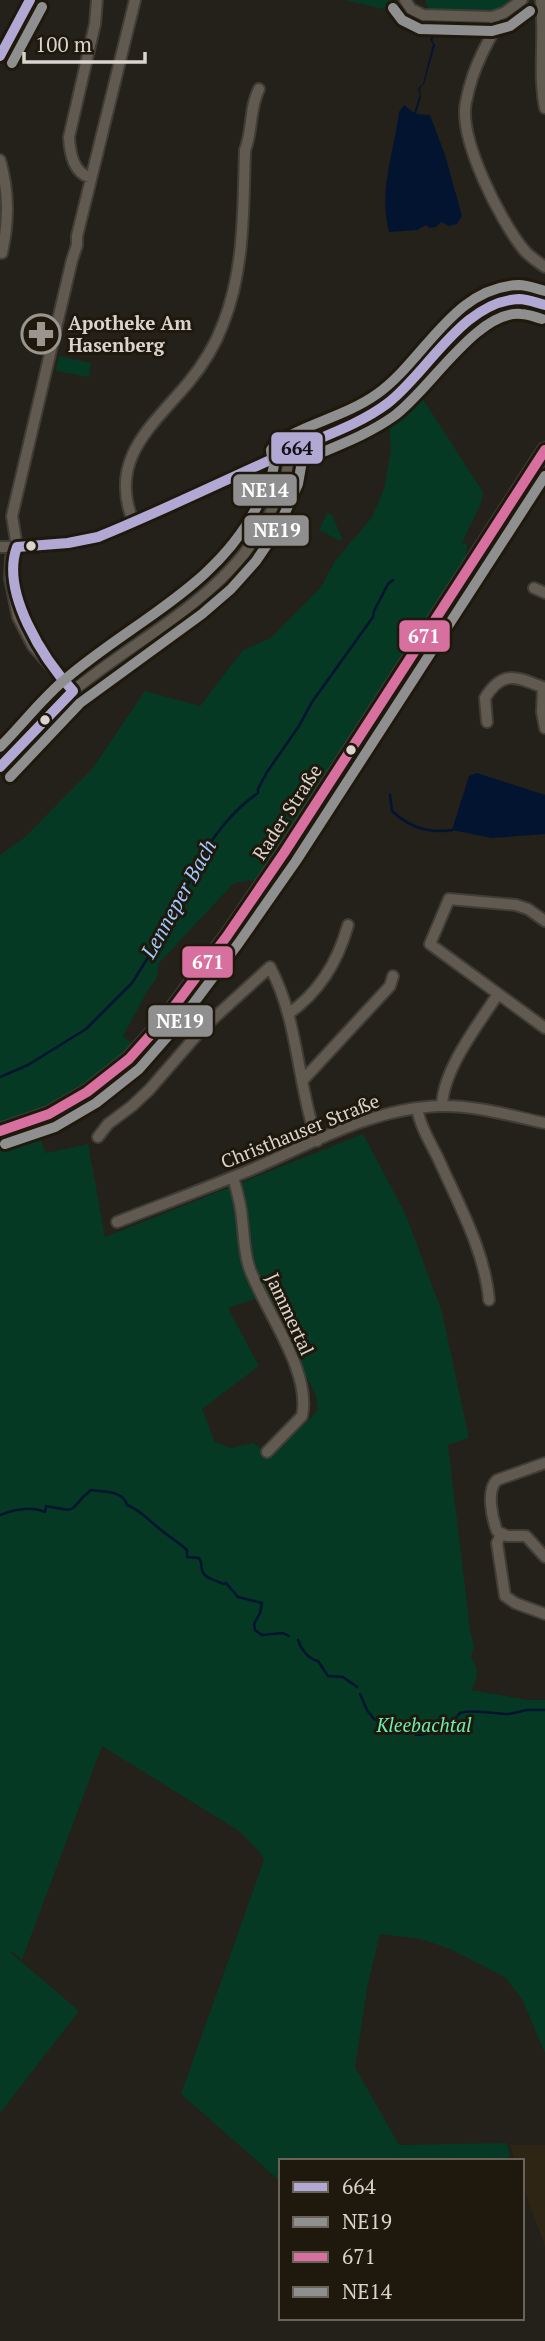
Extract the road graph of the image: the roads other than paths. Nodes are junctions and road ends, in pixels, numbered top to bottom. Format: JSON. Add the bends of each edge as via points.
{"nodes":[{"id":1,"x":30,"y":0,"type":"edge"},
{"id":2,"x":97,"y":0,"type":"edge"},
{"id":3,"x":135,"y":0,"type":"edge"},
{"id":4,"x":405,"y":0,"type":"edge"},
{"id":5,"x":523,"y":0,"type":"edge"},
{"id":6,"x":541,"y":0,"type":"edge"},
{"id":7,"x":495,"y":16,"type":"junction"},
{"id":8,"x":0,"y":56,"type":"edge"},
{"id":9,"x":259,"y":89,"type":"dead end"},
{"id":10,"x":545,"y":108,"type":"edge"},
{"id":11,"x":0,"y":160,"type":"edge"},
{"id":12,"x":91,"y":178,"type":"junction"},
{"id":13,"x":2,"y":253,"type":"edge"},
{"id":14,"x":545,"y":267,"type":"edge"},
{"id":15,"x":545,"y":305,"type":"edge"},
{"id":16,"x":545,"y":450,"type":"edge"},
{"id":17,"x":285,"y":453,"type":"junction"},
{"id":18,"x":133,"y":521,"type":"junction"},
{"id":19,"x":0,"y":547,"type":"edge"},
{"id":20,"x":16,"y":547,"type":"junction"},
{"id":21,"x":534,"y":587,"type":"dead end"},
{"id":22,"x":545,"y":593,"type":"edge"},
{"id":23,"x":544,"y":688,"type":"edge"},
{"id":24,"x":73,"y":691,"type":"junction"},
{"id":25,"x":487,"y":722,"type":"dead end"},
{"id":26,"x":545,"y":728,"type":"edge"},
{"id":27,"x":0,"y":767,"type":"edge"},
{"id":28,"x":545,"y":921,"type":"edge"},
{"id":29,"x":348,"y":925,"type":"dead end"},
{"id":30,"x":393,"y":975,"type":"dead end"},
{"id":31,"x":498,"y":994,"type":"junction"},
{"id":32,"x":288,"y":1014,"type":"junction"},
{"id":33,"x":545,"y":1027,"type":"edge"},
{"id":34,"x":303,"y":1080,"type":"junction"},
{"id":35,"x":442,"y":1106,"type":"junction"},
{"id":36,"x":417,"y":1108,"type":"junction"},
{"id":37,"x":545,"y":1123,"type":"edge"},
{"id":38,"x":0,"y":1131,"type":"edge"},
{"id":39,"x":98,"y":1137,"type":"dead end"},
{"id":40,"x":317,"y":1141,"type":"junction"},
{"id":41,"x":233,"y":1177,"type":"junction"},
{"id":42,"x":117,"y":1222,"type":"dead end"},
{"id":43,"x":489,"y":1300,"type":"dead end"},
{"id":44,"x":267,"y":1452,"type":"dead end"},
{"id":45,"x":545,"y":1463,"type":"edge"},
{"id":46,"x":501,"y":1534,"type":"junction"},
{"id":47,"x":545,"y":1557,"type":"edge"},
{"id":48,"x":545,"y":1614,"type":"edge"}],
"edges":[{"from":1,"to":8,"type":"street"},
{"from":2,"to":12,"type":"street","via":[[69,137],[75,165]]},
{"from":3,"to":12,"type":"street"},
{"from":4,"to":7,"type":"street","via":[[424,15]]},
{"from":5,"to":7,"type":"street"},
{"from":6,"to":10,"type":"street"},
{"from":7,"to":14,"type":"street","via":[[466,103],[469,137],[501,217],[527,253]]},
{"from":9,"to":18,"type":"street","via":[[245,150],[240,258],[228,309],[206,358],[134,449],[126,485]]},
{"from":11,"to":13,"type":"street","via":[[8,209]]},
{"from":12,"to":20,"type":"street","via":[[12,516]]},
{"from":15,"to":17,"type":"street","via":[[524,298],[485,308],[391,401]]},
{"from":16,"to":38,"type":"main road","name":"Rader Straße","via":[[284,853],[164,1020],[129,1059],[87,1092],[41,1118]]},
{"from":17,"to":18,"type":"street"},
{"from":17,"to":24,"type":"street","via":[[289,461],[276,501],[239,562],[186,610]]},
{"from":18,"to":20,"type":"street","via":[[98,537]]},
{"from":19,"to":20,"type":"street"},
{"from":20,"to":24,"type":"street","via":[[10,578],[21,625],[39,654]]},
{"from":21,"to":22,"type":"street"},
{"from":23,"to":25,"type":"street","via":[[514,677],[503,679],[485,698]]},
{"from":23,"to":26,"type":"street"},
{"from":24,"to":27,"type":"street"},
{"from":28,"to":31,"type":"street","via":[[516,905],[449,899],[430,944]]},
{"from":29,"to":32,"type":"street","via":[[327,974],[302,1005]]},
{"from":30,"to":34,"type":"street","via":[[390,986]]},
{"from":31,"to":33,"type":"street"},
{"from":31,"to":35,"type":"street","via":[[466,1040],[442,1091]]},
{"from":32,"to":34,"type":"street"},
{"from":32,"to":39,"type":"street","via":[[270,967],[203,1028],[149,1090]]},
{"from":34,"to":40,"type":"street"},
{"from":35,"to":36,"type":"street","name":"Christhauser Straße"},
{"from":35,"to":37,"type":"street","name":"Christhauser Straße"},
{"from":36,"to":40,"type":"street","name":"Christhauser Straße","via":[[381,1115]]},
{"from":36,"to":43,"type":"street","via":[[463,1212]]},
{"from":40,"to":41,"type":"street","name":"Christhauser Straße"},
{"from":41,"to":42,"type":"street","name":"Christhauser Straße"},
{"from":41,"to":44,"type":"street","name":"Jammertal","via":[[248,1265],[303,1391],[302,1416]]},
{"from":45,"to":46,"type":"street","via":[[492,1484],[495,1527]]},
{"from":46,"to":47,"type":"street","via":[[526,1536]]},
{"from":46,"to":48,"type":"street","via":[[497,1543],[505,1596]]}]}
